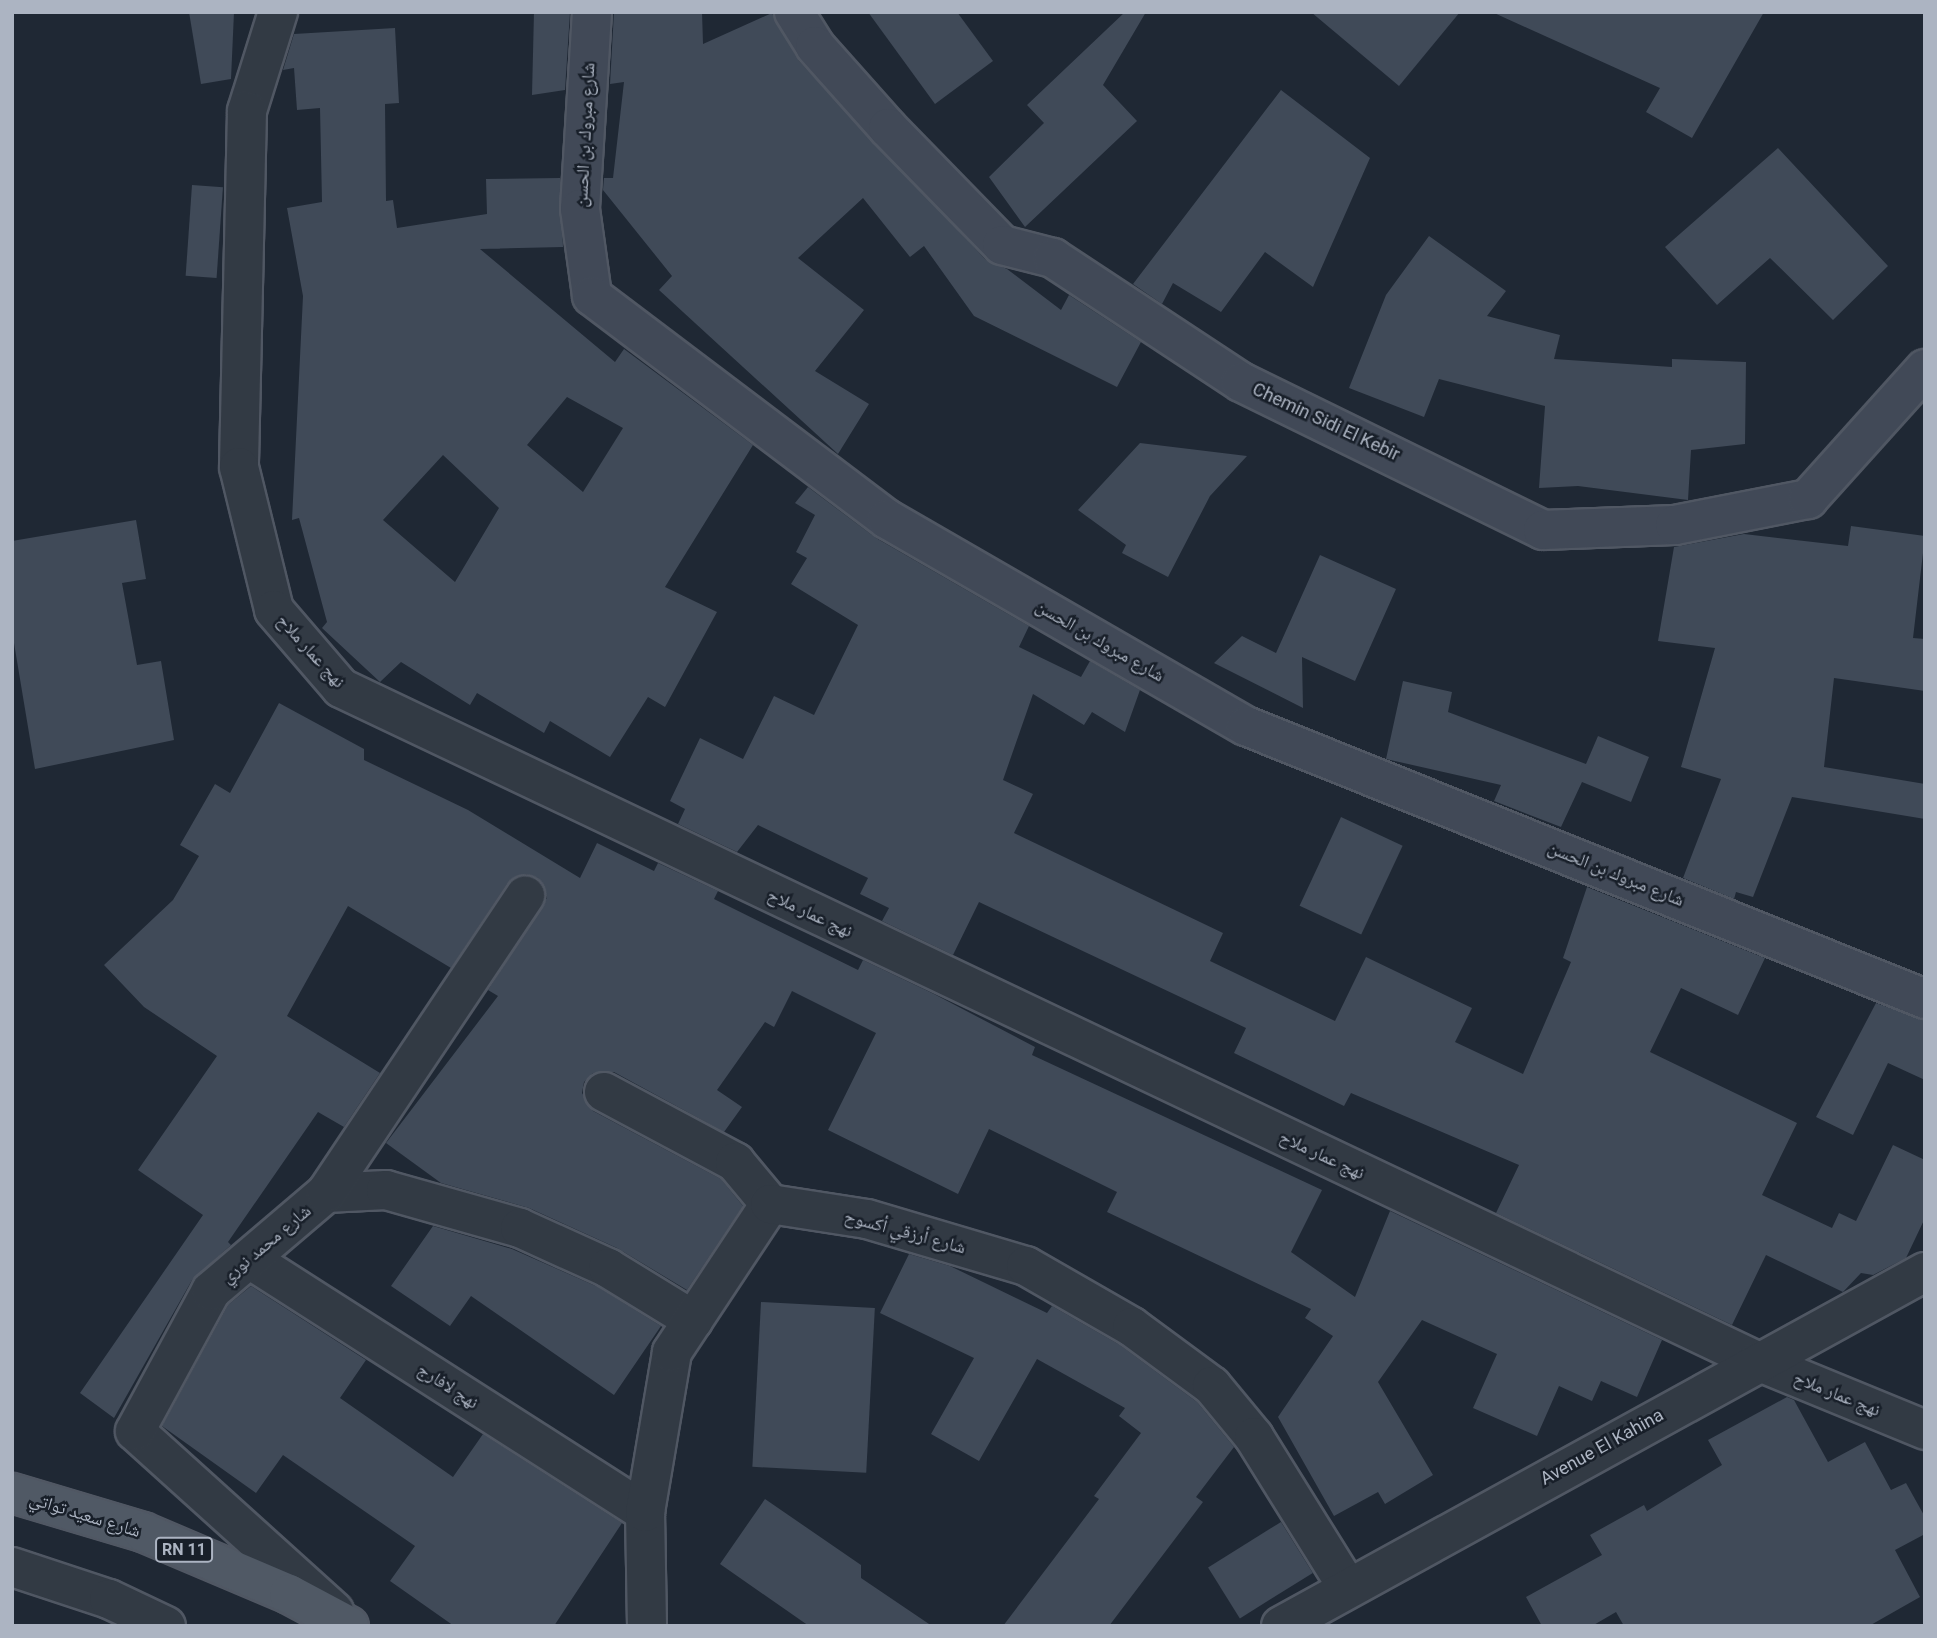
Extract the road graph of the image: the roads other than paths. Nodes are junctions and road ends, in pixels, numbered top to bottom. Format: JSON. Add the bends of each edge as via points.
{"nodes":[{"id":1,"x":278,"y":12,"type":"edge"},
{"id":2,"x":592,"y":12,"type":"edge"},
{"id":3,"x":794,"y":12,"type":"edge"},
{"id":4,"x":1925,"y":369,"type":"edge"},
{"id":5,"x":525,"y":896,"type":"dead end"},
{"id":6,"x":1925,"y":999,"type":"edge"},
{"id":7,"x":604,"y":1092,"type":"dead end"},
{"id":8,"x":326,"y":1193,"type":"junction"},
{"id":9,"x":771,"y":1204,"type":"junction"},
{"id":10,"x":251,"y":1260,"type":"junction"},
{"id":11,"x":1925,"y":1272,"type":"edge"},
{"id":12,"x":693,"y":1321,"type":"junction"},
{"id":13,"x":1757,"y":1361,"type":"junction"},
{"id":14,"x":1925,"y":1430,"type":"edge"},
{"id":15,"x":12,"y":1493,"type":"edge"},
{"id":16,"x":645,"y":1512,"type":"junction"},
{"id":17,"x":12,"y":1567,"type":"edge"},
{"id":18,"x":1348,"y":1588,"type":"junction"},
{"id":19,"x":166,"y":1626,"type":"edge"},
{"id":20,"x":349,"y":1626,"type":"edge"},
{"id":21,"x":647,"y":1626,"type":"edge"},
{"id":22,"x":1281,"y":1626,"type":"edge"}],
"edges":[{"from":1,"to":13,"type":"street","name":"نهج عمار ملاح","via":[[247,111],[239,467],[274,610],[341,688]]},
{"from":2,"to":6,"type":"street","name":"شارع مبروك بن الحسن","via":[[580,209],[592,296],[887,519],[1247,726]]},
{"from":3,"to":4,"type":"street","name":"Chemin Sidi El Kebir","via":[[814,46],[1002,245],[1053,258],[1241,382],[1542,530],[1675,525],[1808,499]]},
{"from":5,"to":8,"type":"street","name":"شارع محمد نوري"},
{"from":7,"to":9,"type":"street","via":[[734,1162]]},
{"from":8,"to":10,"type":"street","name":"شارع محمد نوري"},
{"from":8,"to":12,"type":"street","via":[[386,1190],[520,1228],[608,1268]]},
{"from":9,"to":12,"type":"street"},
{"from":9,"to":18,"type":"street","name":"شارع أرزقي أكسوح","via":[[867,1219],[1026,1266],[1132,1327],[1212,1386],[1254,1437]]},
{"from":10,"to":16,"type":"street","name":"نهج لافارج"},
{"from":10,"to":20,"type":"street","name":"شارع محمد نوري","via":[[211,1291],[135,1432]]},
{"from":11,"to":13,"type":"street","name":"Avenue El Kahina"},
{"from":12,"to":16,"type":"street","via":[[672,1352]]},
{"from":13,"to":14,"type":"street","name":"نهج عمار ملاح"},
{"from":13,"to":18,"type":"street","name":"Avenue El Kahina"},
{"from":15,"to":20,"type":"main road","name":"شارع سعيد تواتي","number":"RN 11","via":[[142,1532],[289,1594]]},
{"from":16,"to":21,"type":"street"},
{"from":17,"to":19,"type":"street","via":[[109,1599]]},
{"from":18,"to":22,"type":"street","name":"Avenue El Kahina"}]}
